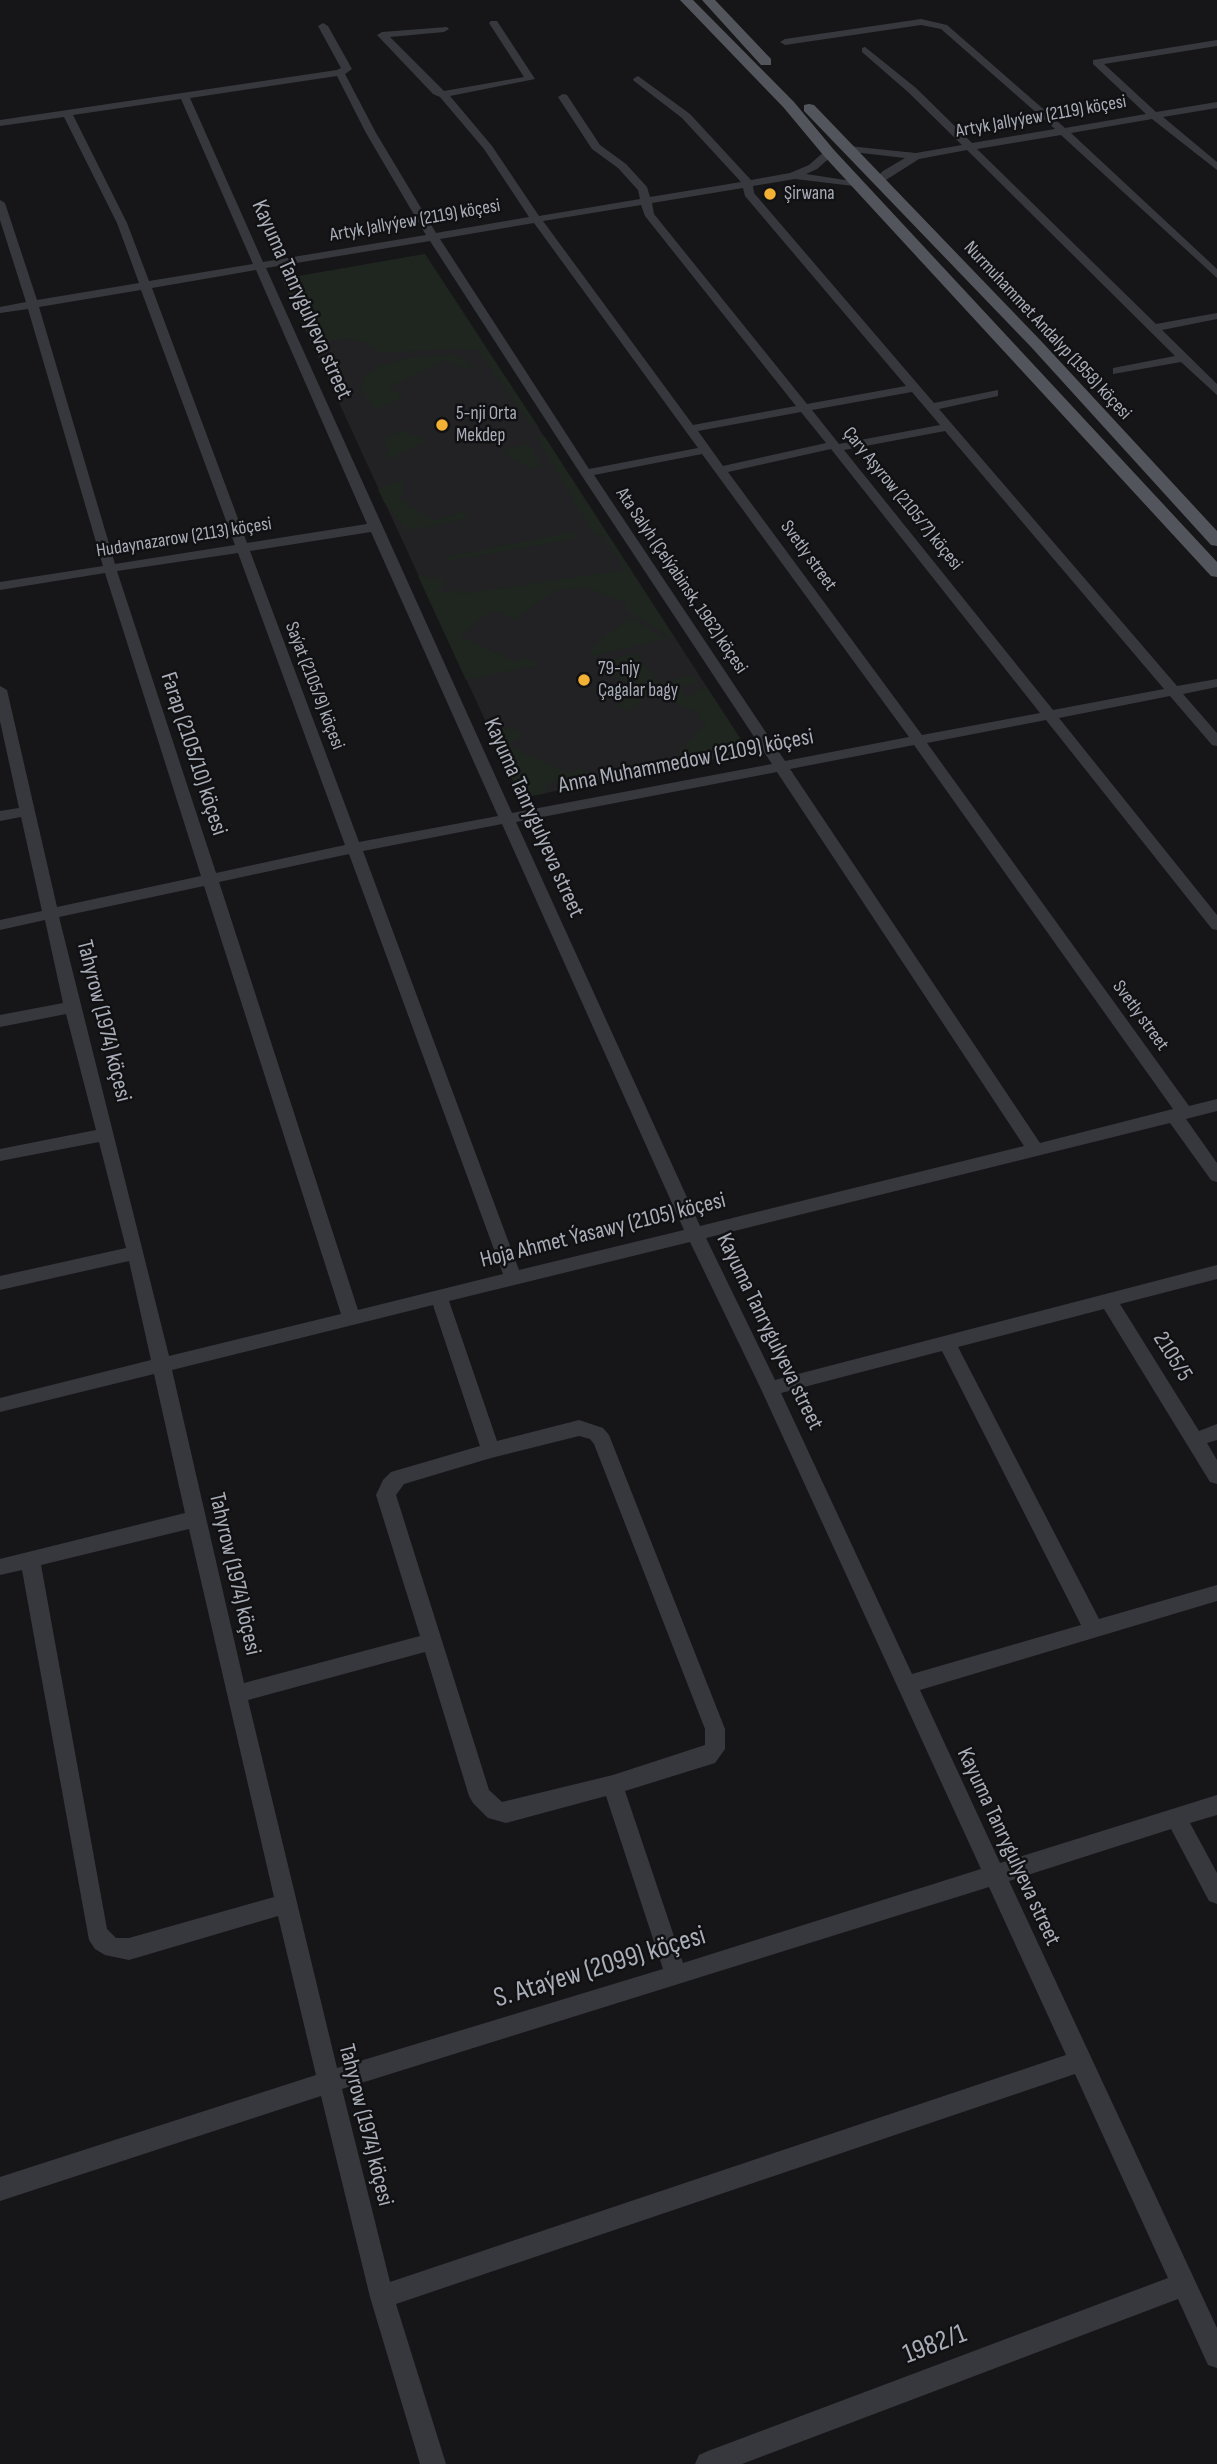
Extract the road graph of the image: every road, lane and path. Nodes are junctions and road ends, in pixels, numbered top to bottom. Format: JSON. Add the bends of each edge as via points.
{"nodes":[{"id":1,"x":686,"y":0,"type":"edge"},
{"id":2,"x":708,"y":0,"type":"edge"},
{"id":3,"x":494,"y":23,"type":"dead end"},
{"id":4,"x":323,"y":26,"type":"dead end"},
{"id":5,"x":444,"y":29,"type":"dead end"},
{"id":6,"x":785,"y":43,"type":"dead end"},
{"id":7,"x":1217,"y":43,"type":"edge"},
{"id":8,"x":865,"y":50,"type":"dead end"},
{"id":9,"x":340,"y":74,"type":"junction"},
{"id":10,"x":638,"y":79,"type":"dead end"},
{"id":11,"x":184,"y":95,"type":"junction"},
{"id":12,"x":444,"y":95,"type":"junction"},
{"id":13,"x":563,"y":97,"type":"dead end"},
{"id":14,"x":1217,"y":104,"type":"edge"},
{"id":15,"x":67,"y":113,"type":"junction"},
{"id":16,"x":1155,"y":115,"type":"junction"},
{"id":17,"x":0,"y":123,"type":"edge"},
{"id":18,"x":1063,"y":131,"type":"junction"},
{"id":19,"x":969,"y":147,"type":"junction"},
{"id":20,"x":848,"y":149,"type":"junction"},
{"id":21,"x":829,"y":153,"type":"junction"},
{"id":22,"x":916,"y":156,"type":"junction"},
{"id":23,"x":1217,"y":167,"type":"edge"},
{"id":24,"x":793,"y":176,"type":"junction"},
{"id":25,"x":747,"y":182,"type":"junction"},
{"id":26,"x":878,"y":182,"type":"junction"},
{"id":27,"x":858,"y":185,"type":"junction"},
{"id":28,"x":645,"y":201,"type":"junction"},
{"id":29,"x":0,"y":203,"type":"edge"},
{"id":30,"x":537,"y":218,"type":"junction"},
{"id":31,"x":432,"y":236,"type":"junction"},
{"id":32,"x":259,"y":265,"type":"junction"},
{"id":33,"x":1217,"y":275,"type":"edge"},
{"id":34,"x":145,"y":285,"type":"junction"},
{"id":35,"x":33,"y":305,"type":"junction"},
{"id":36,"x":0,"y":310,"type":"edge"},
{"id":37,"x":1217,"y":316,"type":"edge"},
{"id":38,"x":1152,"y":328,"type":"junction"},
{"id":39,"x":1184,"y":358,"type":"junction"},
{"id":40,"x":1117,"y":371,"type":"dead end"},
{"id":41,"x":914,"y":388,"type":"junction"},
{"id":42,"x":1217,"y":391,"type":"edge"},
{"id":43,"x":994,"y":394,"type":"dead end"},
{"id":44,"x":930,"y":407,"type":"junction"},
{"id":45,"x":804,"y":408,"type":"junction"},
{"id":46,"x":948,"y":427,"type":"junction"},
{"id":47,"x":691,"y":429,"type":"junction"},
{"id":48,"x":836,"y":447,"type":"junction"},
{"id":49,"x":706,"y":450,"type":"junction"},
{"id":50,"x":722,"y":470,"type":"junction"},
{"id":51,"x":586,"y":474,"type":"junction"},
{"id":52,"x":375,"y":527,"type":"junction"},
{"id":53,"x":1217,"y":541,"type":"edge"},
{"id":54,"x":241,"y":549,"type":"junction"},
{"id":55,"x":110,"y":569,"type":"junction"},
{"id":56,"x":1217,"y":572,"type":"edge"},
{"id":57,"x":0,"y":586,"type":"edge"},
{"id":58,"x":1217,"y":683,"type":"edge"},
{"id":59,"x":0,"y":690,"type":"edge"},
{"id":60,"x":1173,"y":692,"type":"junction"},
{"id":61,"x":1049,"y":715,"type":"junction"},
{"id":62,"x":4,"y":724,"type":"edge"},
{"id":63,"x":918,"y":740,"type":"junction"},
{"id":64,"x":1217,"y":742,"type":"edge"},
{"id":65,"x":783,"y":768,"type":"junction"},
{"id":66,"x":27,"y":811,"type":"junction"},
{"id":67,"x":0,"y":816,"type":"edge"},
{"id":68,"x":506,"y":819,"type":"junction"},
{"id":69,"x":354,"y":848,"type":"junction"},
{"id":70,"x":210,"y":879,"type":"junction"},
{"id":71,"x":51,"y":915,"type":"junction"},
{"id":72,"x":0,"y":925,"type":"edge"},
{"id":73,"x":1217,"y":925,"type":"edge"},
{"id":74,"x":72,"y":1007,"type":"junction"},
{"id":75,"x":0,"y":1021,"type":"edge"},
{"id":76,"x":1217,"y":1105,"type":"edge"},
{"id":77,"x":1180,"y":1114,"type":"junction"},
{"id":78,"x":106,"y":1134,"type":"junction"},
{"id":79,"x":1035,"y":1149,"type":"junction"},
{"id":80,"x":0,"y":1155,"type":"edge"},
{"id":81,"x":1217,"y":1176,"type":"edge"},
{"id":82,"x":695,"y":1234,"type":"junction"},
{"id":83,"x":136,"y":1253,"type":"junction"},
{"id":84,"x":1217,"y":1272,"type":"edge"},
{"id":85,"x":513,"y":1277,"type":"junction"},
{"id":86,"x":0,"y":1283,"type":"edge"},
{"id":87,"x":439,"y":1297,"type":"junction"},
{"id":88,"x":1108,"y":1300,"type":"junction"},
{"id":89,"x":351,"y":1317,"type":"junction"},
{"id":90,"x":947,"y":1344,"type":"junction"},
{"id":91,"x":162,"y":1366,"type":"junction"},
{"id":92,"x":770,"y":1390,"type":"junction"},
{"id":93,"x":0,"y":1405,"type":"edge"},
{"id":94,"x":1217,"y":1432,"type":"edge"},
{"id":95,"x":1194,"y":1440,"type":"junction"},
{"id":96,"x":491,"y":1450,"type":"junction"},
{"id":97,"x":1217,"y":1476,"type":"edge"},
{"id":98,"x":196,"y":1519,"type":"junction"},
{"id":99,"x":30,"y":1560,"type":"junction"},
{"id":100,"x":0,"y":1567,"type":"edge"},
{"id":101,"x":1217,"y":1593,"type":"edge"},
{"id":102,"x":1094,"y":1629,"type":"junction"},
{"id":103,"x":432,"y":1641,"type":"junction"},
{"id":104,"x":907,"y":1685,"type":"junction"},
{"id":105,"x":236,"y":1694,"type":"junction"},
{"id":106,"x":613,"y":1785,"type":"junction"},
{"id":107,"x":1217,"y":1805,"type":"edge"},
{"id":108,"x":1176,"y":1818,"type":"junction"},
{"id":109,"x":994,"y":1875,"type":"junction"},
{"id":110,"x":1217,"y":1895,"type":"edge"},
{"id":111,"x":287,"y":1903,"type":"junction"},
{"id":112,"x":676,"y":1976,"type":"junction"},
{"id":113,"x":1081,"y":2061,"type":"junction"},
{"id":114,"x":329,"y":2082,"type":"junction"},
{"id":115,"x":0,"y":2189,"type":"edge"},
{"id":116,"x":1184,"y":2284,"type":"junction"},
{"id":117,"x":382,"y":2297,"type":"junction"},
{"id":118,"x":1217,"y":2356,"type":"edge"},
{"id":119,"x":736,"y":2459,"type":"edge"},
{"id":120,"x":433,"y":2464,"type":"edge"},
{"id":121,"x":708,"y":2464,"type":"edge"}],
"edges":[{"from":1,"to":21,"type":"main road","name":"Nurmuhammet Andalyp (1958) köçesi","via":[[789,105]]},
{"from":2,"to":20,"type":"main road","name":"Nurmuhammet Andalyp (1958) köçesi"},
{"from":3,"to":12,"type":"street","via":[[530,77]]},
{"from":4,"to":9,"type":"street","name":"Ata Salyh (Çelýabinsk, 1962) köçesi","via":[[347,69]]},
{"from":5,"to":12,"type":"street","name":"Svetly street","via":[[382,35]]},
{"from":6,"to":18,"type":"street","via":[[933,23],[948,30]]},
{"from":7,"to":16,"type":"street","via":[[1096,62]]},
{"from":8,"to":19,"type":"street"},
{"from":9,"to":11,"type":"street"},
{"from":9,"to":31,"type":"street","name":"Ata Salyh (Çelýabinsk, 1962) köçesi"},
{"from":10,"to":25,"type":"street","via":[[687,116]]},
{"from":11,"to":15,"type":"street"},
{"from":11,"to":32,"type":"street","name":"Kayuma Tanrygulyeva street"},
{"from":12,"to":30,"type":"street","name":"Svetly street"},
{"from":13,"to":28,"type":"street","name":"Çary Aşyrow (2105/7) köçesi","via":[[596,147],[643,189]]},
{"from":14,"to":16,"type":"street","name":"Artyk Jallyýew (2119) köçesi"},
{"from":15,"to":17,"type":"street"},
{"from":15,"to":34,"type":"street","name":"Saýat (2105/9) köçesi","via":[[106,187]]},
{"from":16,"to":18,"type":"street","name":"Artyk Jallyýew (2119) köçesi"},
{"from":16,"to":23,"type":"street"},
{"from":18,"to":19,"type":"street","name":"Artyk Jallyýew (2119) köçesi"},
{"from":18,"to":33,"type":"street"},
{"from":19,"to":22,"type":"street","name":"Artyk Jallyýew (2119) köçesi"},
{"from":19,"to":38,"type":"street"},
{"from":20,"to":22,"type":"street"},
{"from":20,"to":26,"type":"main road","name":"Nurmuhammet Andalyp (1958) köçesi"},
{"from":21,"to":24,"type":"street","name":"Artyk Jallyýew (2119) köçesi"},
{"from":21,"to":27,"type":"main road","name":"Nurmuhammet Andalyp (1958) köçesi"},
{"from":22,"to":26,"type":"street","name":"Artyk Jallyýew (2119) köçesi"},
{"from":24,"to":25,"type":"street","name":"Artyk Jallyýew (2119) köçesi"},
{"from":24,"to":27,"type":"street"},
{"from":25,"to":28,"type":"street","name":"Artyk Jallyýew (2119) köçesi"},
{"from":25,"to":41,"type":"street","via":[[749,194]]},
{"from":26,"to":53,"type":"main road","name":"Nurmuhammet Andalyp (1958) köçesi","via":[[1037,345]]},
{"from":27,"to":56,"type":"main road","name":"Nurmuhammet Andalyp (1958) köçesi"},
{"from":28,"to":30,"type":"street","name":"Artyk Jallyýew (2119) köçesi"},
{"from":28,"to":45,"type":"street","name":"Çary Aşyrow (2105/7) köçesi","via":[[649,214]]},
{"from":29,"to":35,"type":"street","name":"Farap (2105/10) köçesi"},
{"from":30,"to":31,"type":"street","name":"Artyk Jallyýew (2119) köçesi"},
{"from":30,"to":47,"type":"street","name":"Svetly street"},
{"from":31,"to":32,"type":"street","name":"Artyk Jallyýew (2119) köçesi"},
{"from":31,"to":51,"type":"street","name":"Ata Salyh (Çelýabinsk, 1962) köçesi"},
{"from":32,"to":34,"type":"street","name":"Artyk Jallyýew (2119) köçesi"},
{"from":32,"to":52,"type":"street","name":"Kayuma Tanrygulyeva street"},
{"from":34,"to":35,"type":"street","name":"Artyk Jallyýew (2119) köçesi"},
{"from":34,"to":54,"type":"street","name":"Saýat (2105/9) köçesi"},
{"from":35,"to":36,"type":"street","name":"Artyk Jallyýew (2119) köçesi"},
{"from":35,"to":55,"type":"street","name":"Farap (2105/10) köçesi"},
{"from":37,"to":38,"type":"street"},
{"from":38,"to":39,"type":"street"},
{"from":39,"to":40,"type":"street"},
{"from":39,"to":42,"type":"street"},
{"from":41,"to":44,"type":"street"},
{"from":41,"to":45,"type":"street"},
{"from":43,"to":44,"type":"street"},
{"from":44,"to":46,"type":"street"},
{"from":45,"to":47,"type":"street"},
{"from":45,"to":48,"type":"street","name":"Çary Aşyrow (2105/7) köçesi"},
{"from":46,"to":48,"type":"street"},
{"from":46,"to":60,"type":"street"},
{"from":47,"to":49,"type":"street","name":"Svetly street"},
{"from":48,"to":50,"type":"street"},
{"from":48,"to":61,"type":"street","name":"Çary Aşyrow (2105/7) köçesi"},
{"from":49,"to":50,"type":"street","name":"Svetly street"},
{"from":49,"to":51,"type":"street"},
{"from":50,"to":63,"type":"street","name":"Svetly street"},
{"from":51,"to":65,"type":"street","name":"Ata Salyh (Çelýabinsk, 1962) köçesi"},
{"from":52,"to":54,"type":"street","name":"Hudaynazarow (2113) köçesi"},
{"from":52,"to":68,"type":"street","name":"Kayuma Tanrygulyeva street"},
{"from":54,"to":55,"type":"street","name":"Hudaynazarow (2113) köçesi"},
{"from":54,"to":69,"type":"street","name":"Saýat (2105/9) köçesi"},
{"from":55,"to":57,"type":"street","name":"Hudaynazarow (2113) köçesi"},
{"from":55,"to":70,"type":"street","name":"Farap (2105/10) köçesi"},
{"from":58,"to":60,"type":"street","name":"Anna Muhammedow (2109) köçesi"},
{"from":59,"to":62,"type":"street","name":"Tahyrow (1974) köçesi"},
{"from":60,"to":61,"type":"street","name":"Anna Muhammedow (2109) köçesi"},
{"from":60,"to":64,"type":"street"},
{"from":61,"to":63,"type":"street","name":"Anna Muhammedow (2109) köçesi"},
{"from":61,"to":73,"type":"street","name":"Çary Aşyrow (2105/7) köçesi"},
{"from":62,"to":66,"type":"street","name":"Tahyrow (1974) köçesi"},
{"from":63,"to":65,"type":"street","name":"Anna Muhammedow (2109) köçesi"},
{"from":63,"to":77,"type":"street","name":"Svetly street"},
{"from":65,"to":68,"type":"street","name":"Anna Muhammedow (2109) köçesi"},
{"from":65,"to":79,"type":"street","name":"Ata Salyh (Çelýabinsk, 1962) köçesi"},
{"from":66,"to":67,"type":"street"},
{"from":66,"to":71,"type":"street","name":"Tahyrow (1974) köçesi"},
{"from":68,"to":69,"type":"street","name":"Anna Muhammedow (2109) köçesi"},
{"from":68,"to":82,"type":"street","name":"Kayuma Tanrygulyeva street"},
{"from":69,"to":70,"type":"street","name":"Anna Muhammedow (2109) köçesi"},
{"from":69,"to":85,"type":"street","name":"Saýat (2105/9) köçesi"},
{"from":70,"to":71,"type":"street","name":"Anna Muhammedow (2109) köçesi"},
{"from":70,"to":89,"type":"street","name":"Farap (2105/10) köçesi"},
{"from":71,"to":72,"type":"street","name":"Anna Muhammedow (2109) köçesi"},
{"from":71,"to":74,"type":"street","name":"Tahyrow (1974) köçesi"},
{"from":74,"to":75,"type":"street"},
{"from":74,"to":78,"type":"street","name":"Tahyrow (1974) köçesi"},
{"from":76,"to":77,"type":"street","name":"Hoja Ahmet Ýasawy (2105) köçesi"},
{"from":77,"to":79,"type":"street","name":"Hoja Ahmet Ýasawy (2105) köçesi"},
{"from":77,"to":81,"type":"street","name":"Svetly street"},
{"from":78,"to":80,"type":"street"},
{"from":78,"to":83,"type":"street","name":"Tahyrow (1974) köçesi"},
{"from":79,"to":82,"type":"street","name":"Hoja Ahmet Ýasawy (2105) köçesi"},
{"from":82,"to":85,"type":"street","name":"Hoja Ahmet Ýasawy (2105) köçesi"},
{"from":82,"to":92,"type":"street","name":"Kayuma Tanrygulyeva street"},
{"from":83,"to":86,"type":"street"},
{"from":83,"to":91,"type":"street","name":"Tahyrow (1974) köçesi"},
{"from":84,"to":88,"type":"street"},
{"from":85,"to":87,"type":"street","name":"Hoja Ahmet Ýasawy (2105) köçesi"},
{"from":87,"to":89,"type":"street","name":"Hoja Ahmet Ýasawy (2105) köçesi"},
{"from":87,"to":96,"type":"street"},
{"from":88,"to":90,"type":"street"},
{"from":88,"to":95,"type":"street","name":"2105/5"},
{"from":89,"to":91,"type":"street","name":"Hoja Ahmet Ýasawy (2105) köçesi"},
{"from":90,"to":92,"type":"street"},
{"from":90,"to":102,"type":"street"},
{"from":91,"to":93,"type":"street","name":"Hoja Ahmet Ýasawy (2105) köçesi"},
{"from":91,"to":98,"type":"street","name":"Tahyrow (1974) köçesi"},
{"from":92,"to":104,"type":"street","name":"Kayuma Tanrygulyeva street"},
{"from":94,"to":95,"type":"street"},
{"from":95,"to":97,"type":"street","name":"2105/5"},
{"from":96,"to":103,"type":"street","via":[[398,1478],[386,1495]]},
{"from":96,"to":106,"type":"street","via":[[579,1428],[602,1440],[715,1729],[715,1749],[708,1756]]},
{"from":98,"to":99,"type":"street"},
{"from":98,"to":105,"type":"street","name":"Tahyrow (1974) köçesi"},
{"from":99,"to":100,"type":"street"},
{"from":99,"to":111,"type":"street","via":[[97,1933],[103,1942],[129,1949]]},
{"from":101,"to":102,"type":"street"},
{"from":102,"to":104,"type":"street"},
{"from":103,"to":105,"type":"street"},
{"from":103,"to":106,"type":"street","via":[[480,1796],[487,1805],[506,1813]]},
{"from":104,"to":109,"type":"street","name":"Kayuma Tanrygulyeva street"},
{"from":105,"to":111,"type":"street","name":"Tahyrow (1974) köçesi"},
{"from":106,"to":112,"type":"street"},
{"from":107,"to":108,"type":"street","name":"S. Ataýew (2099) köçesi"},
{"from":108,"to":109,"type":"street","name":"S. Ataýew (2099) köçesi"},
{"from":108,"to":110,"type":"street"},
{"from":109,"to":112,"type":"street","name":"S. Ataýew (2099) köçesi"},
{"from":109,"to":113,"type":"street","name":"Kayuma Tanrygulyeva street"},
{"from":111,"to":114,"type":"street","name":"Tahyrow (1974) köçesi"},
{"from":112,"to":114,"type":"street","name":"S. Ataýew (2099) köçesi"},
{"from":113,"to":116,"type":"street","name":"Kayuma Tanrygulyeva street"},
{"from":113,"to":117,"type":"street"},
{"from":114,"to":115,"type":"street","name":"S. Ataýew (2099) köçesi"},
{"from":114,"to":117,"type":"street","name":"Tahyrow (1974) köçesi"},
{"from":116,"to":118,"type":"street","name":"Kayuma Tanrygulyeva street"},
{"from":116,"to":119,"type":"street","name":"1982/1"},
{"from":117,"to":120,"type":"street","name":"Tahyrow (1974) köçesi"},
{"from":119,"to":121,"type":"street","name":"1982/1"}]}
